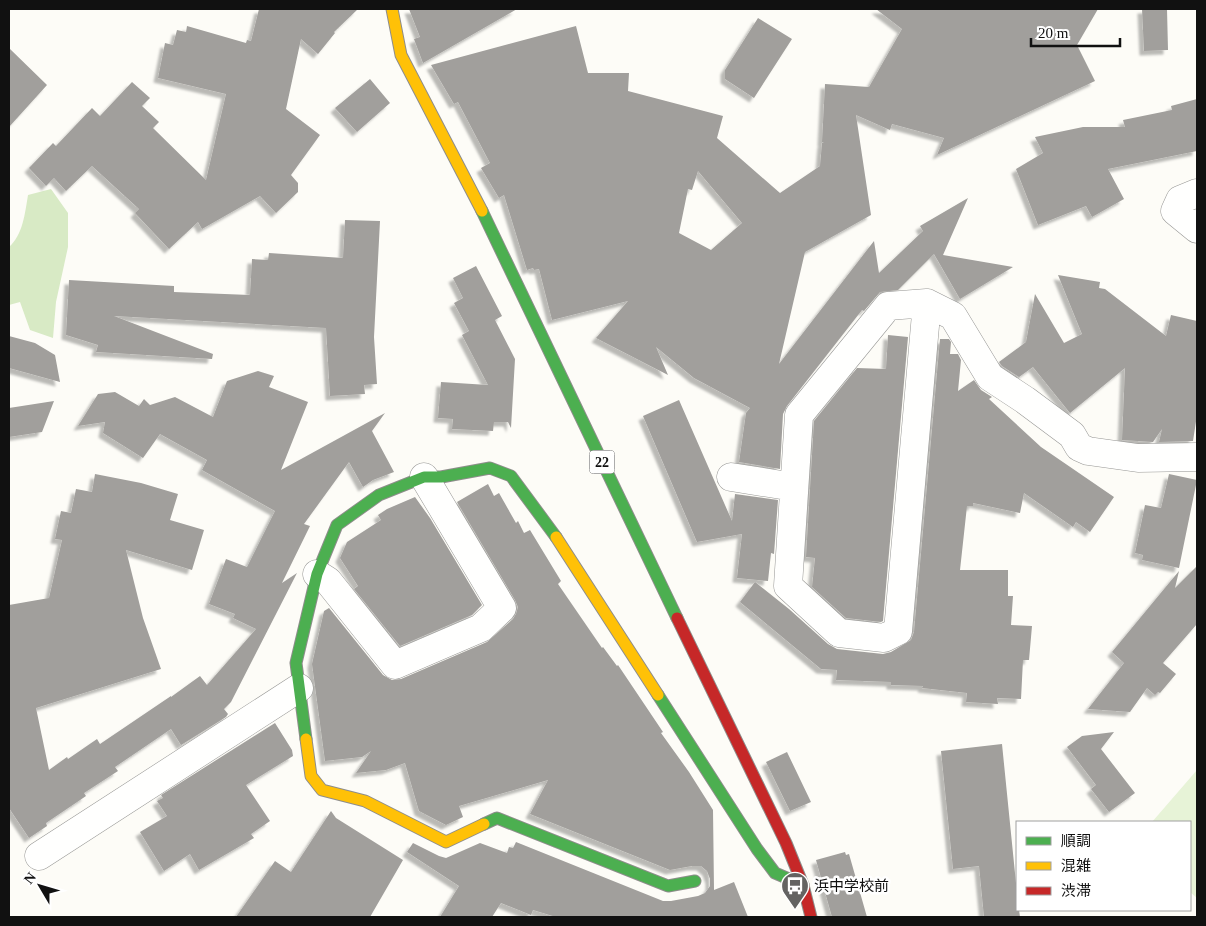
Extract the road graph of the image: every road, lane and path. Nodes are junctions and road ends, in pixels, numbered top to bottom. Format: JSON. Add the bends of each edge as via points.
{"nodes":[{"id":1,"x":392,"y":9,"type":"edge"},
{"id":2,"x":1197,"y":193,"type":"edge"},
{"id":3,"x":1197,"y":228,"type":"edge"},
{"id":4,"x":927,"y":303,"type":"junction"},
{"id":5,"x":1197,"y":457,"type":"edge"},
{"id":6,"x":424,"y":477,"type":"junction"},
{"id":7,"x":731,"y":477,"type":"dead end"},
{"id":8,"x":794,"y":487,"type":"junction"},
{"id":9,"x":317,"y":574,"type":"junction"},
{"id":10,"x":298,"y":688,"type":"junction"},
{"id":11,"x":39,"y":856,"type":"dead end"},
{"id":12,"x":695,"y":882,"type":"dead end"},
{"id":13,"x":803,"y":886,"type":"junction"},
{"id":14,"x":810,"y":917,"type":"edge"}],
"edges":[{"from":1,"to":13,"type":"street","number":"22","via":[[401,55],[481,210],[786,843]]},
{"from":2,"to":3,"type":"street","via":[[1180,200],[1175,211]]},
{"from":4,"to":5,"type":"street","via":[[953,316],[990,377],[1072,435],[1080,447],[1138,458]]},
{"from":4,"to":8,"type":"street","via":[[888,306],[799,415]]},
{"from":4,"to":8,"type":"street","via":[[898,632],[884,638],[839,634],[788,586]]},
{"from":6,"to":9,"type":"street","via":[[379,495],[337,525]]},
{"from":6,"to":9,"type":"street","via":[[502,608],[481,628],[396,665],[328,581]]},
{"from":6,"to":13,"type":"street","via":[[490,468],[511,476],[575,566],[757,849],[775,873]]},
{"from":7,"to":8,"type":"street"},
{"from":9,"to":10,"type":"street","via":[[296,663]]},
{"from":10,"to":11,"type":"street"},
{"from":10,"to":12,"type":"street","via":[[311,776],[322,790],[365,801],[446,842],[497,818],[668,886]]},
{"from":13,"to":14,"type":"street","number":"22"}]}
